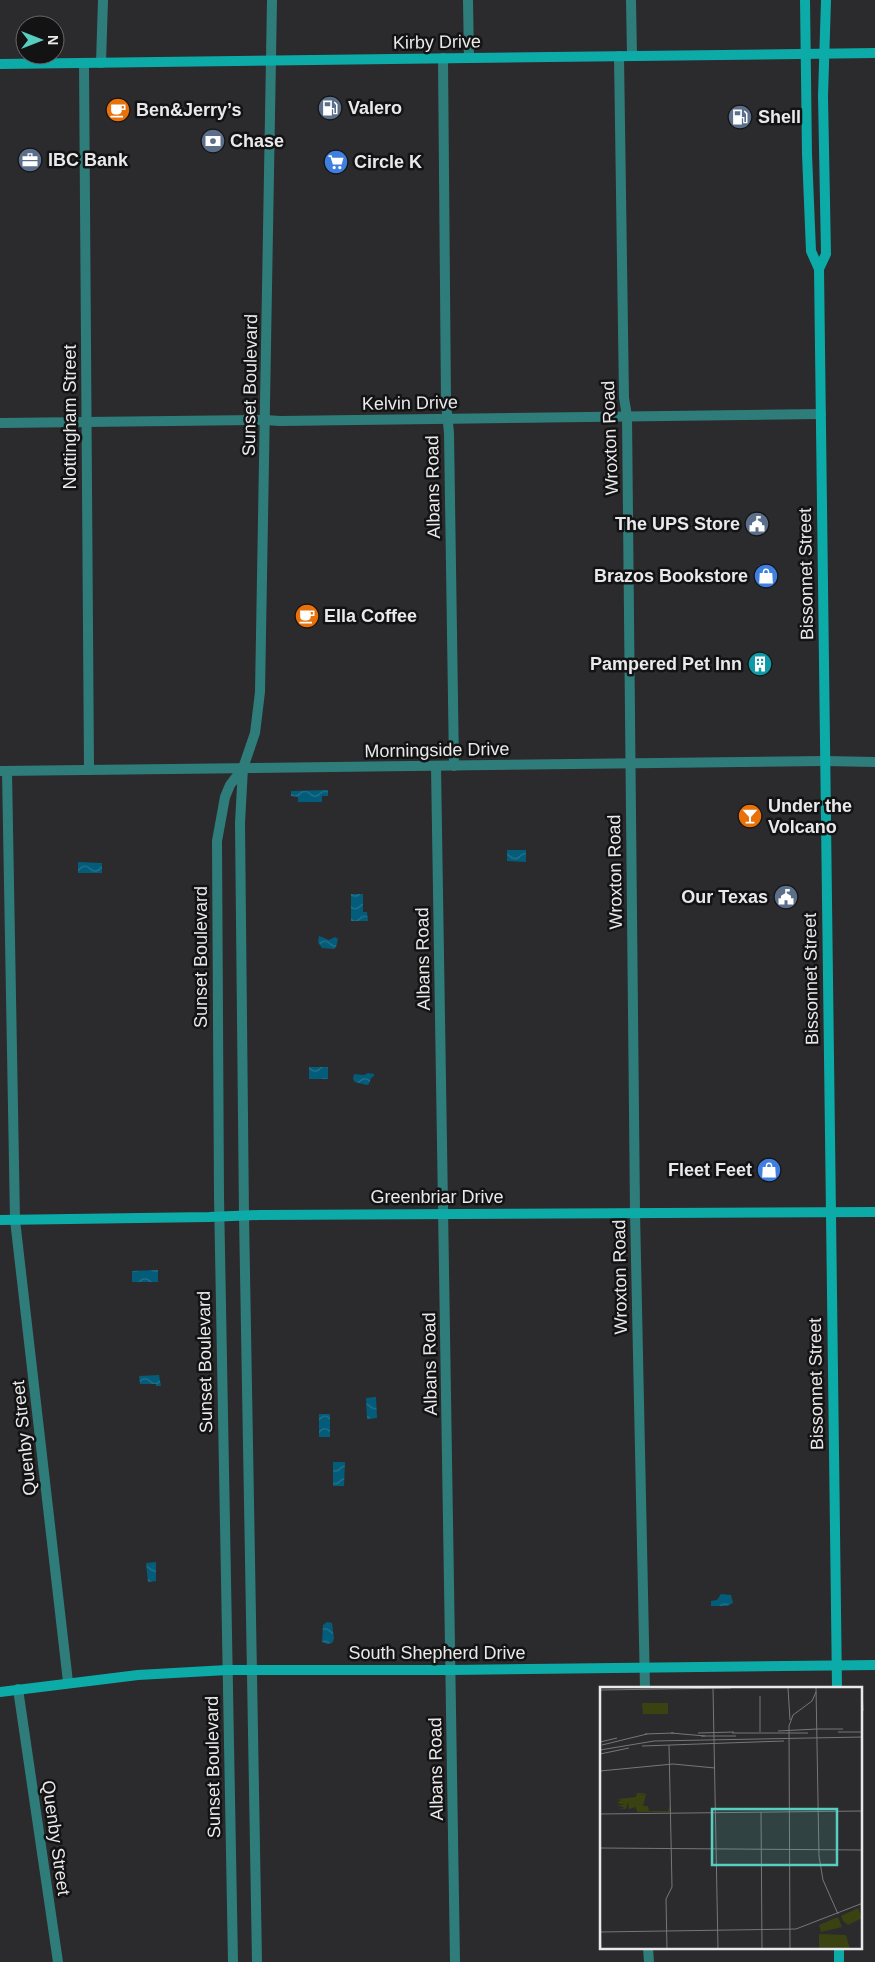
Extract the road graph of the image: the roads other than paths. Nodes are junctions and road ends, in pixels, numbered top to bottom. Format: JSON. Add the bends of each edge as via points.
{"nodes":[{"id":1,"x":103,"y":0,"type":"edge"},
{"id":2,"x":272,"y":0,"type":"edge"},
{"id":3,"x":468,"y":0,"type":"edge"},
{"id":4,"x":632,"y":0,"type":"edge"},
{"id":5,"x":805,"y":0,"type":"edge"},
{"id":6,"x":826,"y":0,"type":"edge"},
{"id":7,"x":875,"y":53,"type":"edge"},
{"id":8,"x":806,"y":54,"type":"junction"},
{"id":9,"x":825,"y":54,"type":"junction"},
{"id":10,"x":619,"y":56,"type":"junction"},
{"id":11,"x":632,"y":56,"type":"junction"},
{"id":12,"x":443,"y":58,"type":"junction"},
{"id":13,"x":469,"y":58,"type":"junction"},
{"id":14,"x":271,"y":60,"type":"junction"},
{"id":15,"x":84,"y":63,"type":"junction"},
{"id":16,"x":101,"y":63,"type":"junction"},
{"id":17,"x":0,"y":64,"type":"edge"},
{"id":18,"x":819,"y":270,"type":"junction"},
{"id":19,"x":821,"y":414,"type":"junction"},
{"id":20,"x":627,"y":416,"type":"junction"},
{"id":21,"x":447,"y":418,"type":"junction"},
{"id":22,"x":265,"y":420,"type":"junction"},
{"id":23,"x":86,"y":422,"type":"junction"},
{"id":24,"x":0,"y":423,"type":"edge"},
{"id":25,"x":825,"y":762,"type":"junction"},
{"id":26,"x":875,"y":762,"type":"edge"},
{"id":27,"x":630,"y":764,"type":"junction"},
{"id":28,"x":436,"y":766,"type":"junction"},
{"id":29,"x":454,"y":766,"type":"junction"},
{"id":30,"x":243,"y":768,"type":"junction"},
{"id":31,"x":89,"y":770,"type":"junction"},
{"id":32,"x":3,"y":771,"type":"edge"},
{"id":33,"x":635,"y":1212,"type":"junction"},
{"id":34,"x":830,"y":1212,"type":"junction"},
{"id":35,"x":875,"y":1212,"type":"edge"},
{"id":36,"x":444,"y":1214,"type":"junction"},
{"id":37,"x":244,"y":1215,"type":"junction"},
{"id":38,"x":219,"y":1217,"type":"junction"},
{"id":39,"x":0,"y":1220,"type":"edge"},
{"id":40,"x":16,"y":1220,"type":"junction"},
{"id":41,"x":836,"y":1665,"type":"junction"},
{"id":42,"x":875,"y":1665,"type":"edge"},
{"id":43,"x":645,"y":1667,"type":"junction"},
{"id":44,"x":227,"y":1670,"type":"junction"},
{"id":45,"x":252,"y":1670,"type":"junction"},
{"id":46,"x":451,"y":1670,"type":"junction"},
{"id":47,"x":68,"y":1682,"type":"junction"},
{"id":48,"x":645,"y":1687,"type":"edge"},
{"id":49,"x":837,"y":1687,"type":"edge"},
{"id":50,"x":18,"y":1689,"type":"junction"},
{"id":51,"x":0,"y":1692,"type":"edge"},
{"id":52,"x":58,"y":1962,"type":"edge"},
{"id":53,"x":233,"y":1962,"type":"edge"},
{"id":54,"x":256,"y":1962,"type":"edge"},
{"id":55,"x":455,"y":1962,"type":"edge"}],
"edges":[{"from":1,"to":16,"type":"street"},
{"from":2,"to":14,"type":"street","name":"Sunset Boulevard"},
{"from":3,"to":13,"type":"street"},
{"from":4,"to":11,"type":"street"},
{"from":5,"to":8,"type":"main road","name":"Bissonnet Street"},
{"from":6,"to":9,"type":"main road","name":"Bissonnet Street"},
{"from":7,"to":9,"type":"main road","name":"Kirby Drive"},
{"from":8,"to":9,"type":"main road","name":"Kirby Drive"},
{"from":8,"to":11,"type":"main road","name":"Kirby Drive"},
{"from":8,"to":18,"type":"main road","name":"Bissonnet Street","via":[[811,251]]},
{"from":9,"to":18,"type":"main road","name":"Bissonnet Street","via":[[826,254]]},
{"from":10,"to":11,"type":"main road","name":"Kirby Drive"},
{"from":10,"to":13,"type":"main road","name":"Kirby Drive"},
{"from":10,"to":20,"type":"street","name":"Wroxton Road","via":[[624,398]]},
{"from":12,"to":13,"type":"main road","name":"Kirby Drive"},
{"from":12,"to":14,"type":"main road","name":"Kirby Drive"},
{"from":12,"to":21,"type":"street","name":"Albans Road"},
{"from":14,"to":16,"type":"main road","name":"Kirby Drive"},
{"from":14,"to":22,"type":"street","name":"Sunset Boulevard"},
{"from":15,"to":16,"type":"main road","name":"Kirby Drive"},
{"from":15,"to":17,"type":"main road","name":"Kirby Drive"},
{"from":15,"to":23,"type":"street","name":"Nottingham Street"},
{"from":18,"to":19,"type":"main road","name":"Bissonnet Street"},
{"from":19,"to":20,"type":"street","name":"Kelvin Drive"},
{"from":19,"to":25,"type":"main road","name":"Bissonnet Street"},
{"from":20,"to":21,"type":"street","name":"Kelvin Drive"},
{"from":20,"to":27,"type":"street","name":"Wroxton Road"},
{"from":21,"to":22,"type":"street","name":"Kelvin Drive"},
{"from":21,"to":29,"type":"street","name":"Albans Road"},
{"from":22,"to":23,"type":"street","name":"Kelvin Drive"},
{"from":22,"to":30,"type":"street","name":"Sunset Boulevard","via":[[260,692],[255,733]]},
{"from":23,"to":24,"type":"street","name":"Kelvin Drive"},
{"from":23,"to":31,"type":"street","name":"Nottingham Street"},
{"from":25,"to":26,"type":"street","name":"Morningside Drive"},
{"from":25,"to":27,"type":"street","name":"Morningside Drive"},
{"from":25,"to":34,"type":"main road","name":"Bissonnet Street"},
{"from":27,"to":29,"type":"street","name":"Morningside Drive"},
{"from":27,"to":33,"type":"street","name":"Wroxton Road"},
{"from":28,"to":29,"type":"street","name":"Morningside Drive"},
{"from":28,"to":30,"type":"street","name":"Morningside Drive"},
{"from":28,"to":36,"type":"street","name":"Albans Road"},
{"from":30,"to":31,"type":"street","name":"Morningside Drive"},
{"from":30,"to":37,"type":"street","name":"Sunset Boulevard","via":[[240,833]]},
{"from":30,"to":38,"type":"street","name":"Sunset Boulevard","via":[[225,797],[217,840]]},
{"from":31,"to":32,"type":"street","name":"Morningside Drive"},
{"from":32,"to":40,"type":"street","name":"Quenby Street"},
{"from":33,"to":34,"type":"main road","name":"Greenbriar Drive"},
{"from":33,"to":36,"type":"main road","name":"Greenbriar Drive"},
{"from":33,"to":43,"type":"street","name":"Wroxton Road"},
{"from":34,"to":35,"type":"main road","name":"Greenbriar Drive"},
{"from":34,"to":41,"type":"main road","name":"Bissonnet Street"},
{"from":36,"to":37,"type":"main road","name":"Greenbriar Drive"},
{"from":36,"to":46,"type":"street","name":"Albans Road"},
{"from":37,"to":38,"type":"main road","name":"Greenbriar Drive"},
{"from":37,"to":45,"type":"street","name":"Sunset Boulevard"},
{"from":38,"to":40,"type":"main road","name":"Greenbriar Drive"},
{"from":38,"to":44,"type":"street","name":"Sunset Boulevard"},
{"from":39,"to":40,"type":"main road","name":"Greenbriar Drive"},
{"from":40,"to":47,"type":"street","name":"Quenby Street"},
{"from":41,"to":42,"type":"main road","name":"South Shepherd Drive"},
{"from":41,"to":43,"type":"main road","name":"South Shepherd Drive"},
{"from":41,"to":49,"type":"main road","name":"Bissonnet Street"},
{"from":43,"to":46,"type":"main road","name":"South Shepherd Drive"},
{"from":43,"to":48,"type":"street","name":"Wroxton Road"},
{"from":44,"to":45,"type":"main road","name":"South Shepherd Drive"},
{"from":44,"to":47,"type":"main road","name":"South Shepherd Drive"},
{"from":44,"to":53,"type":"street","name":"Sunset Boulevard"},
{"from":45,"to":46,"type":"main road","name":"South Shepherd Drive"},
{"from":45,"to":54,"type":"street","name":"Sunset Boulevard"},
{"from":46,"to":55,"type":"street","name":"Albans Road"},
{"from":47,"to":50,"type":"main road","name":"South Shepherd Drive"},
{"from":50,"to":51,"type":"main road","name":"South Shepherd Drive"},
{"from":50,"to":52,"type":"street","name":"Quenby Street"}]}
